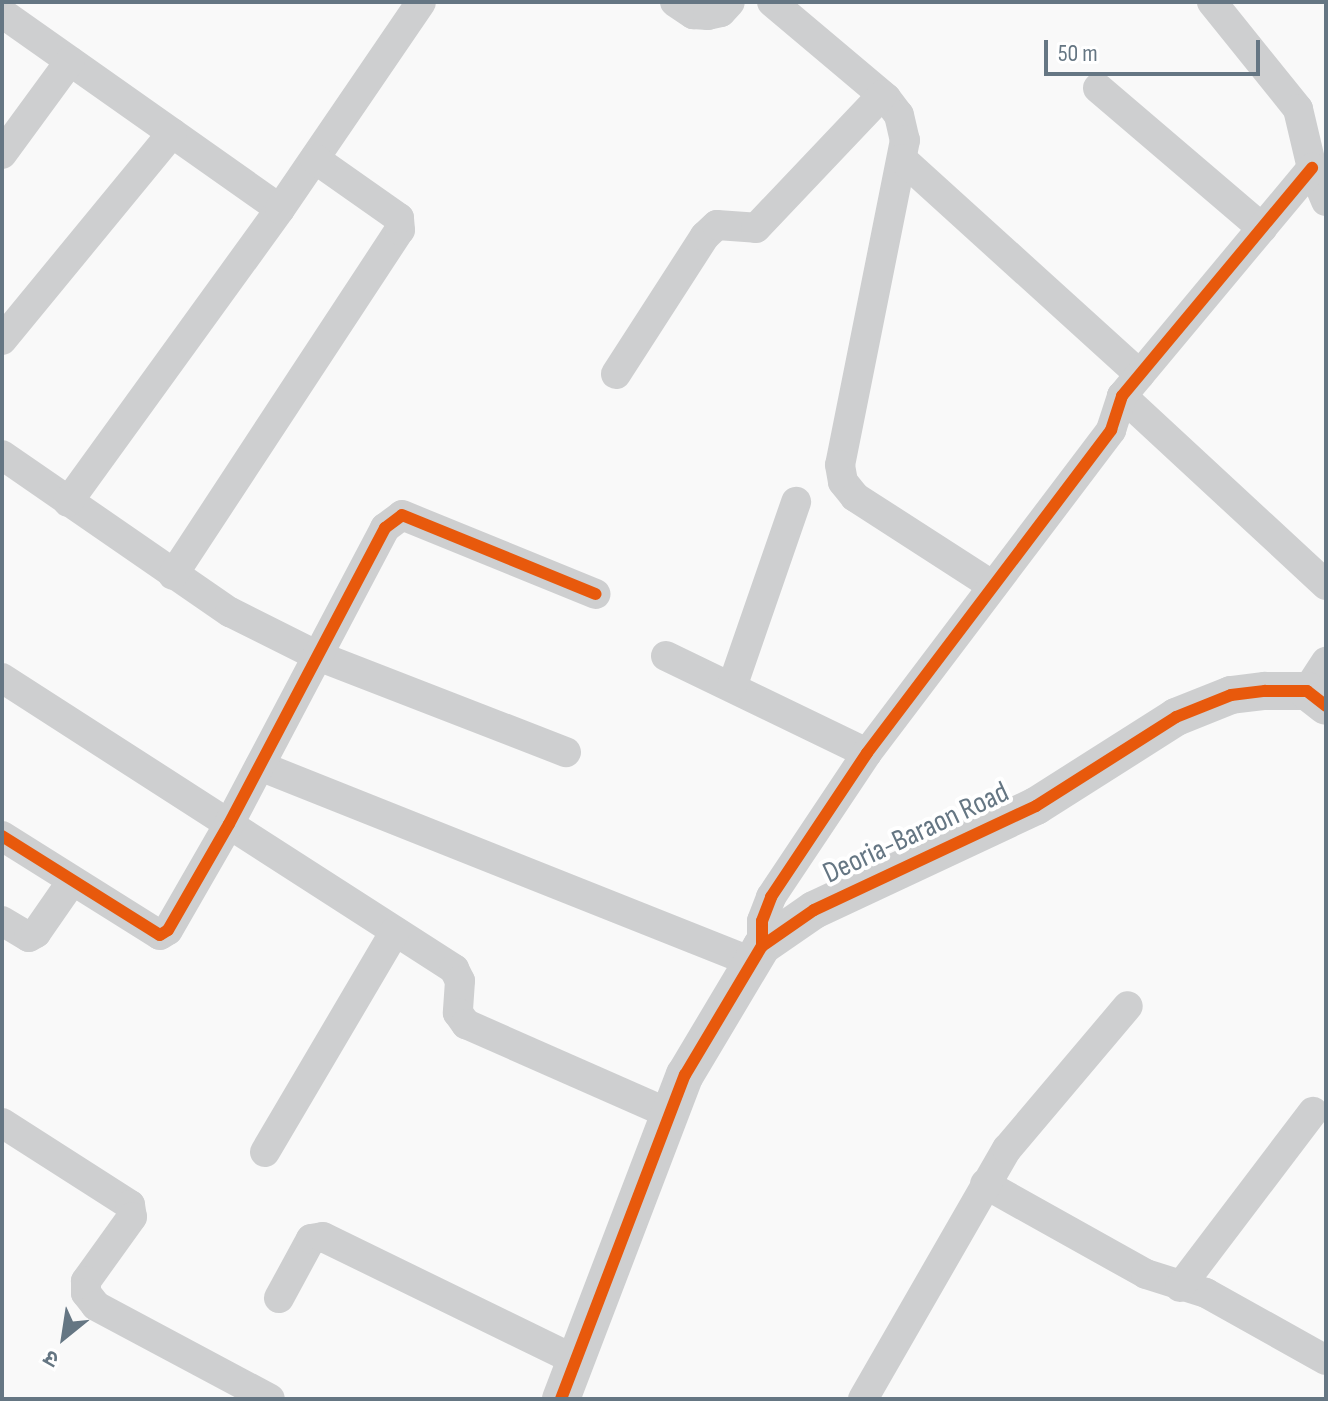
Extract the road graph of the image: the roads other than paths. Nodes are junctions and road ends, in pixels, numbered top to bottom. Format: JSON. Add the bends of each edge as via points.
{"nodes":[{"id":1,"x":421,"y":2,"type":"edge"},
{"id":2,"x":675,"y":2,"type":"edge"},
{"id":3,"x":730,"y":2,"type":"edge"},
{"id":4,"x":772,"y":2,"type":"edge"},
{"id":5,"x":1212,"y":2,"type":"edge"},
{"id":6,"x":2,"y":13,"type":"edge"},
{"id":7,"x":70,"y":61,"type":"junction"},
{"id":8,"x":1098,"y":88,"type":"dead end"},
{"id":9,"x":882,"y":95,"type":"junction"},
{"id":10,"x":1317,"y":122,"type":"edge"},
{"id":11,"x":172,"y":133,"type":"junction"},
{"id":12,"x":2,"y":154,"type":"edge"},
{"id":13,"x":315,"y":159,"type":"junction"},
{"id":14,"x":902,"y":159,"type":"junction"},
{"id":15,"x":1312,"y":168,"type":"junction"},
{"id":16,"x":1326,"y":201,"type":"edge"},
{"id":17,"x":280,"y":209,"type":"junction"},
{"id":18,"x":1262,"y":228,"type":"junction"},
{"id":19,"x":2,"y":340,"type":"edge"},
{"id":20,"x":616,"y":374,"type":"dead end"},
{"id":21,"x":1131,"y":386,"type":"junction"},
{"id":22,"x":2,"y":455,"type":"edge"},
{"id":23,"x":68,"y":502,"type":"junction"},
{"id":24,"x":796,"y":502,"type":"dead end"},
{"id":25,"x":173,"y":575,"type":"junction"},
{"id":26,"x":1326,"y":585,"type":"edge"},
{"id":27,"x":993,"y":586,"type":"junction"},
{"id":28,"x":596,"y":594,"type":"dead end"},
{"id":29,"x":318,"y":656,"type":"junction"},
{"id":30,"x":666,"y":656,"type":"dead end"},
{"id":31,"x":2,"y":678,"type":"edge"},
{"id":32,"x":1320,"y":686,"type":"edge"},
{"id":33,"x":732,"y":687,"type":"junction"},
{"id":34,"x":566,"y":752,"type":"dead end"},
{"id":35,"x":867,"y":753,"type":"junction"},
{"id":36,"x":260,"y":766,"type":"junction"},
{"id":37,"x":229,"y":824,"type":"junction"},
{"id":38,"x":2,"y":836,"type":"edge"},
{"id":39,"x":72,"y":881,"type":"junction"},
{"id":40,"x":2,"y":921,"type":"edge"},
{"id":41,"x":395,"y":931,"type":"junction"},
{"id":42,"x":757,"y":954,"type":"junction"},
{"id":43,"x":1128,"y":1006,"type":"dead end"},
{"id":44,"x":1313,"y":1112,"type":"dead end"},
{"id":45,"x":670,"y":1114,"type":"junction"},
{"id":46,"x":2,"y":1123,"type":"edge"},
{"id":47,"x":265,"y":1152,"type":"dead end"},
{"id":48,"x":985,"y":1184,"type":"junction"},
{"id":49,"x":1180,"y":1287,"type":"junction"},
{"id":50,"x":279,"y":1298,"type":"dead end"},
{"id":51,"x":575,"y":1360,"type":"junction"},
{"id":52,"x":1326,"y":1360,"type":"edge"},
{"id":53,"x":270,"y":1399,"type":"edge"},
{"id":54,"x":561,"y":1399,"type":"edge"},
{"id":55,"x":863,"y":1399,"type":"edge"}],
"edges":[{"from":1,"to":13,"type":"street"},
{"from":2,"to":3,"type":"street","via":[[693,14],[708,15],[721,12]]},
{"from":4,"to":9,"type":"street"},
{"from":5,"to":10,"type":"street","via":[[1298,109]]},
{"from":6,"to":7,"type":"street"},
{"from":7,"to":11,"type":"street"},
{"from":7,"to":12,"type":"street"},
{"from":8,"to":18,"type":"street"},
{"from":9,"to":14,"type":"street","via":[[899,115],[905,140]]},
{"from":9,"to":20,"type":"street","via":[[756,228],[717,225],[705,236]]},
{"from":10,"to":15,"type":"street"},
{"from":11,"to":17,"type":"street"},
{"from":11,"to":19,"type":"street"},
{"from":13,"to":17,"type":"street"},
{"from":13,"to":25,"type":"street","via":[[399,218],[400,230]]},
{"from":14,"to":21,"type":"street"},
{"from":14,"to":27,"type":"street","via":[[840,465],[843,482],[855,497]]},
{"from":15,"to":16,"type":"street"},
{"from":15,"to":18,"type":"street"},
{"from":17,"to":23,"type":"street"},
{"from":18,"to":21,"type":"street"},
{"from":21,"to":26,"type":"street"},
{"from":21,"to":27,"type":"street","via":[[1111,430]]},
{"from":22,"to":23,"type":"street"},
{"from":23,"to":25,"type":"street"},
{"from":24,"to":33,"type":"street"},
{"from":25,"to":29,"type":"street","via":[[230,612]]},
{"from":27,"to":35,"type":"street"},
{"from":28,"to":29,"type":"street","via":[[402,515],[385,528]]},
{"from":29,"to":34,"type":"street"},
{"from":29,"to":36,"type":"street"},
{"from":30,"to":33,"type":"street"},
{"from":31,"to":37,"type":"street"},
{"from":32,"to":42,"type":"street","name":"Deoria-Baraon Road","via":[[1231,695],[1176,717],[1036,806],[814,910]]},
{"from":33,"to":35,"type":"street"},
{"from":35,"to":42,"type":"street","via":[[771,897]]},
{"from":36,"to":37,"type":"street"},
{"from":36,"to":42,"type":"street"},
{"from":37,"to":39,"type":"street","via":[[160,935]]},
{"from":37,"to":41,"type":"street"},
{"from":38,"to":39,"type":"street"},
{"from":39,"to":40,"type":"street","via":[[36,933],[29,937]]},
{"from":41,"to":45,"type":"street","via":[[454,969],[460,981],[458,1013],[466,1024]]},
{"from":41,"to":47,"type":"street"},
{"from":42,"to":45,"type":"street","name":"Deoria-Baraon Road","via":[[685,1075]]},
{"from":43,"to":48,"type":"street","via":[[1007,1149]]},
{"from":44,"to":49,"type":"street"},
{"from":45,"to":51,"type":"street","name":"Deoria-Baraon Road"},
{"from":46,"to":53,"type":"street","via":[[130,1205],[132,1217],[86,1281],[86,1293],[96,1306]]},
{"from":48,"to":49,"type":"street","via":[[1146,1274]]},
{"from":48,"to":55,"type":"street"},
{"from":49,"to":52,"type":"street","via":[[1206,1293]]},
{"from":50,"to":51,"type":"street","via":[[311,1239],[323,1237]]},
{"from":51,"to":54,"type":"street","name":"Deoria-Baraon Road"}]}
